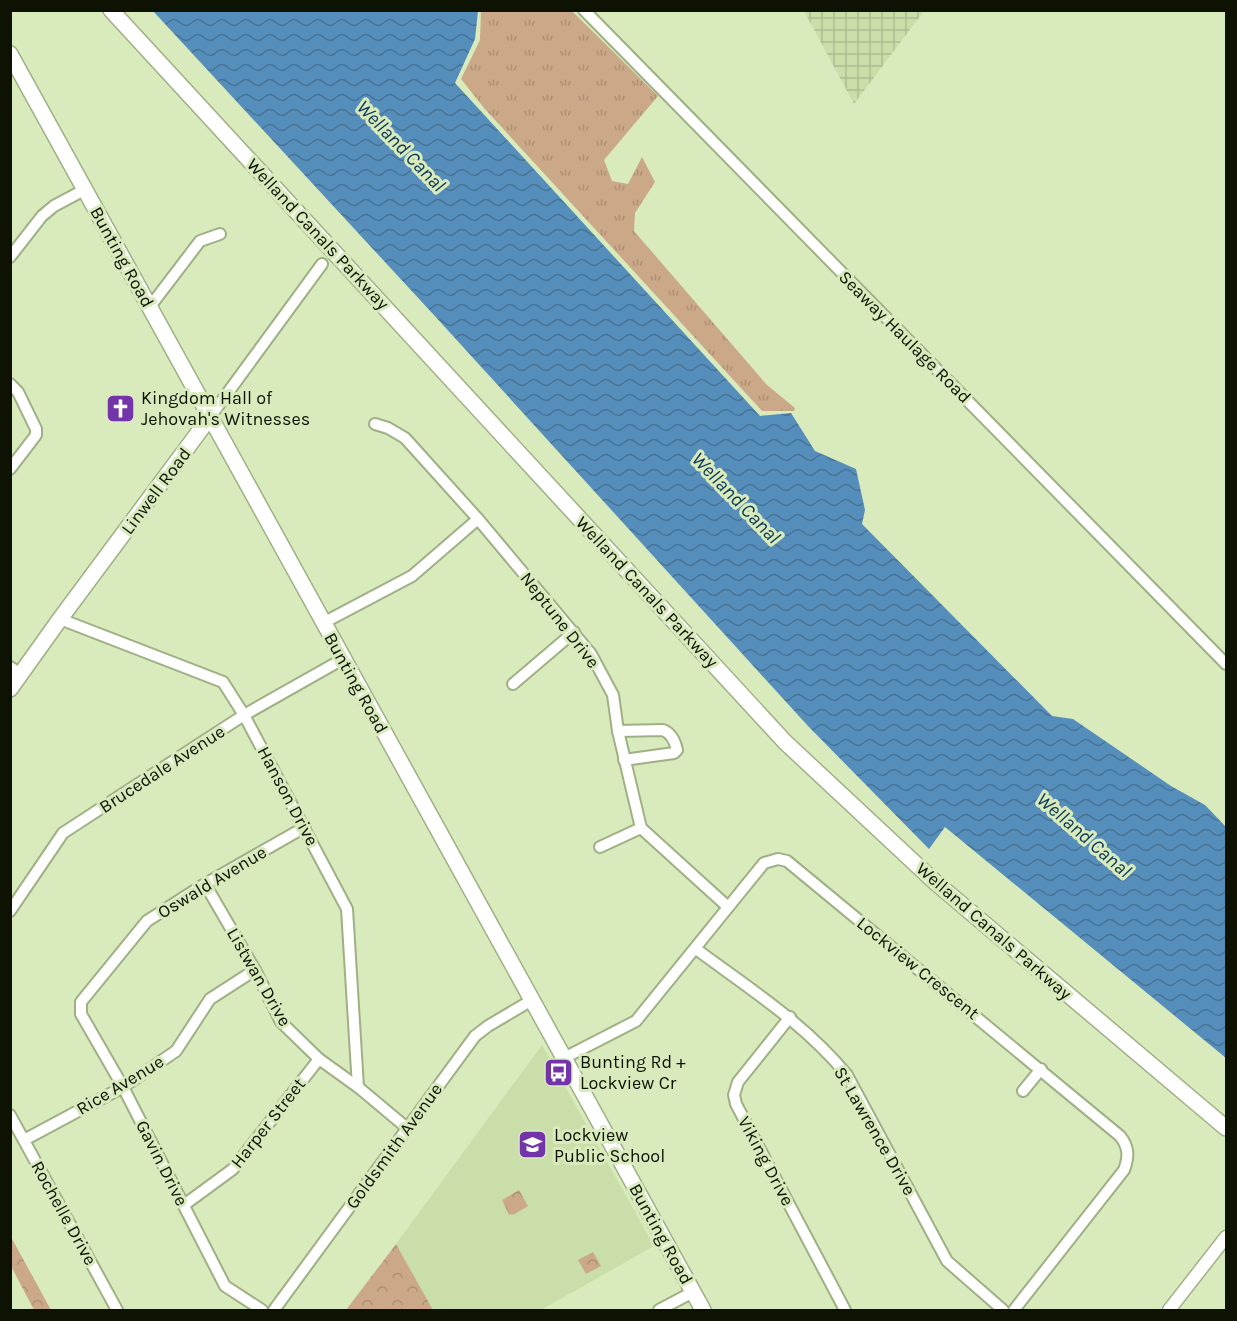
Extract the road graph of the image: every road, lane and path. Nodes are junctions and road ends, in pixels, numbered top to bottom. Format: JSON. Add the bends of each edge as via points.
{"nodes":[{"id":1,"x":111,"y":10,"type":"edge"},
{"id":2,"x":584,"y":10,"type":"edge"},
{"id":3,"x":10,"y":54,"type":"edge"},
{"id":4,"x":84,"y":190,"type":"junction"},
{"id":5,"x":220,"y":234,"type":"dead end"},
{"id":6,"x":10,"y":257,"type":"edge"},
{"id":7,"x":322,"y":264,"type":"dead end"},
{"id":8,"x":149,"y":308,"type":"junction"},
{"id":9,"x":10,"y":384,"type":"edge"},
{"id":10,"x":210,"y":417,"type":"junction"},
{"id":11,"x":375,"y":424,"type":"dead end"},
{"id":12,"x":10,"y":469,"type":"edge"},
{"id":13,"x":478,"y":519,"type":"junction"},
{"id":14,"x":60,"y":618,"type":"junction"},
{"id":15,"x":323,"y":623,"type":"junction"},
{"id":16,"x":574,"y":632,"type":"junction"},
{"id":17,"x":343,"y":659,"type":"junction"},
{"id":18,"x":1227,"y":664,"type":"edge"},
{"id":19,"x":16,"y":671,"type":"edge"},
{"id":20,"x":513,"y":684,"type":"dead end"},
{"id":21,"x":10,"y":689,"type":"edge"},
{"id":22,"x":244,"y":714,"type":"junction"},
{"id":23,"x":618,"y":731,"type":"junction"},
{"id":24,"x":624,"y":760,"type":"junction"},
{"id":25,"x":305,"y":827,"type":"junction"},
{"id":26,"x":640,"y":828,"type":"junction"},
{"id":27,"x":600,"y":846,"type":"dead end"},
{"id":28,"x":205,"y":884,"type":"junction"},
{"id":29,"x":728,"y":907,"type":"junction"},
{"id":30,"x":10,"y":911,"type":"edge"},
{"id":31,"x":696,"y":949,"type":"junction"},
{"id":32,"x":255,"y":969,"type":"junction"},
{"id":33,"x":532,"y":1000,"type":"junction"},
{"id":34,"x":81,"y":1002,"type":"joint"},
{"id":35,"x":790,"y":1017,"type":"junction"},
{"id":36,"x":564,"y":1058,"type":"junction"},
{"id":37,"x":319,"y":1059,"type":"junction"},
{"id":38,"x":1041,"y":1069,"type":"junction"},
{"id":39,"x":123,"y":1087,"type":"junction"},
{"id":40,"x":358,"y":1087,"type":"junction"},
{"id":41,"x":1023,"y":1091,"type":"dead end"},
{"id":42,"x":10,"y":1115,"type":"edge"},
{"id":43,"x":407,"y":1128,"type":"junction"},
{"id":44,"x":1227,"y":1128,"type":"edge"},
{"id":45,"x":24,"y":1140,"type":"junction"},
{"id":46,"x":184,"y":1205,"type":"junction"},
{"id":47,"x":1227,"y":1236,"type":"edge"},
{"id":48,"x":693,"y":1292,"type":"junction"},
{"id":49,"x":117,"y":1311,"type":"edge"},
{"id":50,"x":262,"y":1311,"type":"edge"},
{"id":51,"x":274,"y":1311,"type":"edge"},
{"id":52,"x":659,"y":1311,"type":"edge"},
{"id":53,"x":704,"y":1311,"type":"edge"},
{"id":54,"x":845,"y":1311,"type":"edge"},
{"id":55,"x":1003,"y":1311,"type":"edge"},
{"id":56,"x":1014,"y":1311,"type":"edge"},
{"id":57,"x":1169,"y":1311,"type":"edge"}],
"edges":[{"from":1,"to":44,"type":"main road","name":"Welland Canals Parkway","via":[[785,742],[934,882]]},
{"from":2,"to":18,"type":"street","name":"Seaway Haulage Road"},
{"from":3,"to":4,"type":"main road","name":"Bunting Road"},
{"from":4,"to":6,"type":"street","via":[[42,216]]},
{"from":4,"to":8,"type":"main road","name":"Bunting Road"},
{"from":5,"to":8,"type":"street","via":[[200,241]]},
{"from":7,"to":10,"type":"street","name":"Linwell Road"},
{"from":8,"to":10,"type":"main road","name":"Bunting Road"},
{"from":9,"to":12,"type":"street","via":[[18,392],[36,435]]},
{"from":10,"to":14,"type":"main road","name":"Linwell Road"},
{"from":10,"to":15,"type":"main road","name":"Bunting Road"},
{"from":11,"to":13,"type":"street","name":"Neptune Drive","via":[[405,438]]},
{"from":13,"to":15,"type":"street","via":[[412,576]]},
{"from":13,"to":16,"type":"street","name":"Neptune Drive"},
{"from":14,"to":19,"type":"main road","name":"Linwell Road"},
{"from":14,"to":22,"type":"street","name":"Hanson Drive","via":[[223,682]]},
{"from":15,"to":17,"type":"main road","name":"Bunting Road"},
{"from":16,"to":20,"type":"street"},
{"from":16,"to":23,"type":"street","name":"Neptune Drive","via":[[613,694]]},
{"from":17,"to":22,"type":"street","name":"Brucedale Avenue"},
{"from":17,"to":33,"type":"main road","name":"Bunting Road"},
{"from":19,"to":21,"type":"main road","name":"Linwell Road"},
{"from":22,"to":25,"type":"street","name":"Hanson Drive"},
{"from":22,"to":30,"type":"street","name":"Brucedale Avenue","via":[[63,833]]},
{"from":23,"to":24,"type":"street","name":"Neptune Drive"},
{"from":23,"to":24,"type":"street","via":[[663,730],[676,744],[674,753]]},
{"from":24,"to":26,"type":"street","name":"Neptune Drive"},
{"from":25,"to":28,"type":"street","name":"Oswald Avenue"},
{"from":25,"to":40,"type":"street","name":"Hanson Drive","via":[[347,909]]},
{"from":26,"to":27,"type":"street"},
{"from":26,"to":29,"type":"street"},
{"from":28,"to":32,"type":"street","name":"Listwan Drive"},
{"from":28,"to":34,"type":"street","name":"Oswald Avenue","via":[[147,921]]},
{"from":29,"to":31,"type":"street","name":"Lockview Crescent"},
{"from":29,"to":38,"type":"street","name":"Lockview Crescent","via":[[764,863],[787,861]]},
{"from":31,"to":35,"type":"street","name":"St Lawrence Drive"},
{"from":31,"to":36,"type":"street","name":"Lockview Crescent","via":[[636,1021]]},
{"from":32,"to":37,"type":"street","name":"Listwan Drive","via":[[281,1022]]},
{"from":32,"to":39,"type":"street","name":"Rice Avenue","via":[[210,999],[176,1051]]},
{"from":33,"to":36,"type":"main road","name":"Bunting Road"},
{"from":33,"to":43,"type":"street","name":"Goldsmith Avenue","via":[[475,1036]]},
{"from":34,"to":39,"type":"street","name":"Gavin Drive","via":[[81,1014]]},
{"from":35,"to":54,"type":"street","name":"Viking Drive","via":[[738,1082],[734,1095]]},
{"from":35,"to":55,"type":"street","name":"St Lawrence Drive","via":[[826,1049],[847,1075],[947,1261]]},
{"from":36,"to":48,"type":"main road","name":"Bunting Road"},
{"from":37,"to":40,"type":"street","name":"Listwan Drive"},
{"from":37,"to":46,"type":"street","name":"Harper Street","via":[[233,1169]]},
{"from":38,"to":41,"type":"street"},
{"from":38,"to":56,"type":"street","name":"Lockview Crescent","via":[[1120,1136],[1128,1158],[1124,1170]]},
{"from":39,"to":45,"type":"street","name":"Rice Avenue"},
{"from":39,"to":46,"type":"street","name":"Gavin Drive"},
{"from":40,"to":43,"type":"street","name":"Listwan Drive"},
{"from":42,"to":45,"type":"street","name":"Rochelle Drive"},
{"from":43,"to":51,"type":"street","name":"Goldsmith Avenue"},
{"from":45,"to":49,"type":"street","name":"Rochelle Drive"},
{"from":46,"to":50,"type":"street","name":"Gavin Drive","via":[[225,1286]]},
{"from":47,"to":57,"type":"street"},
{"from":48,"to":52,"type":"street"},
{"from":48,"to":53,"type":"main road","name":"Bunting Road"}]}
